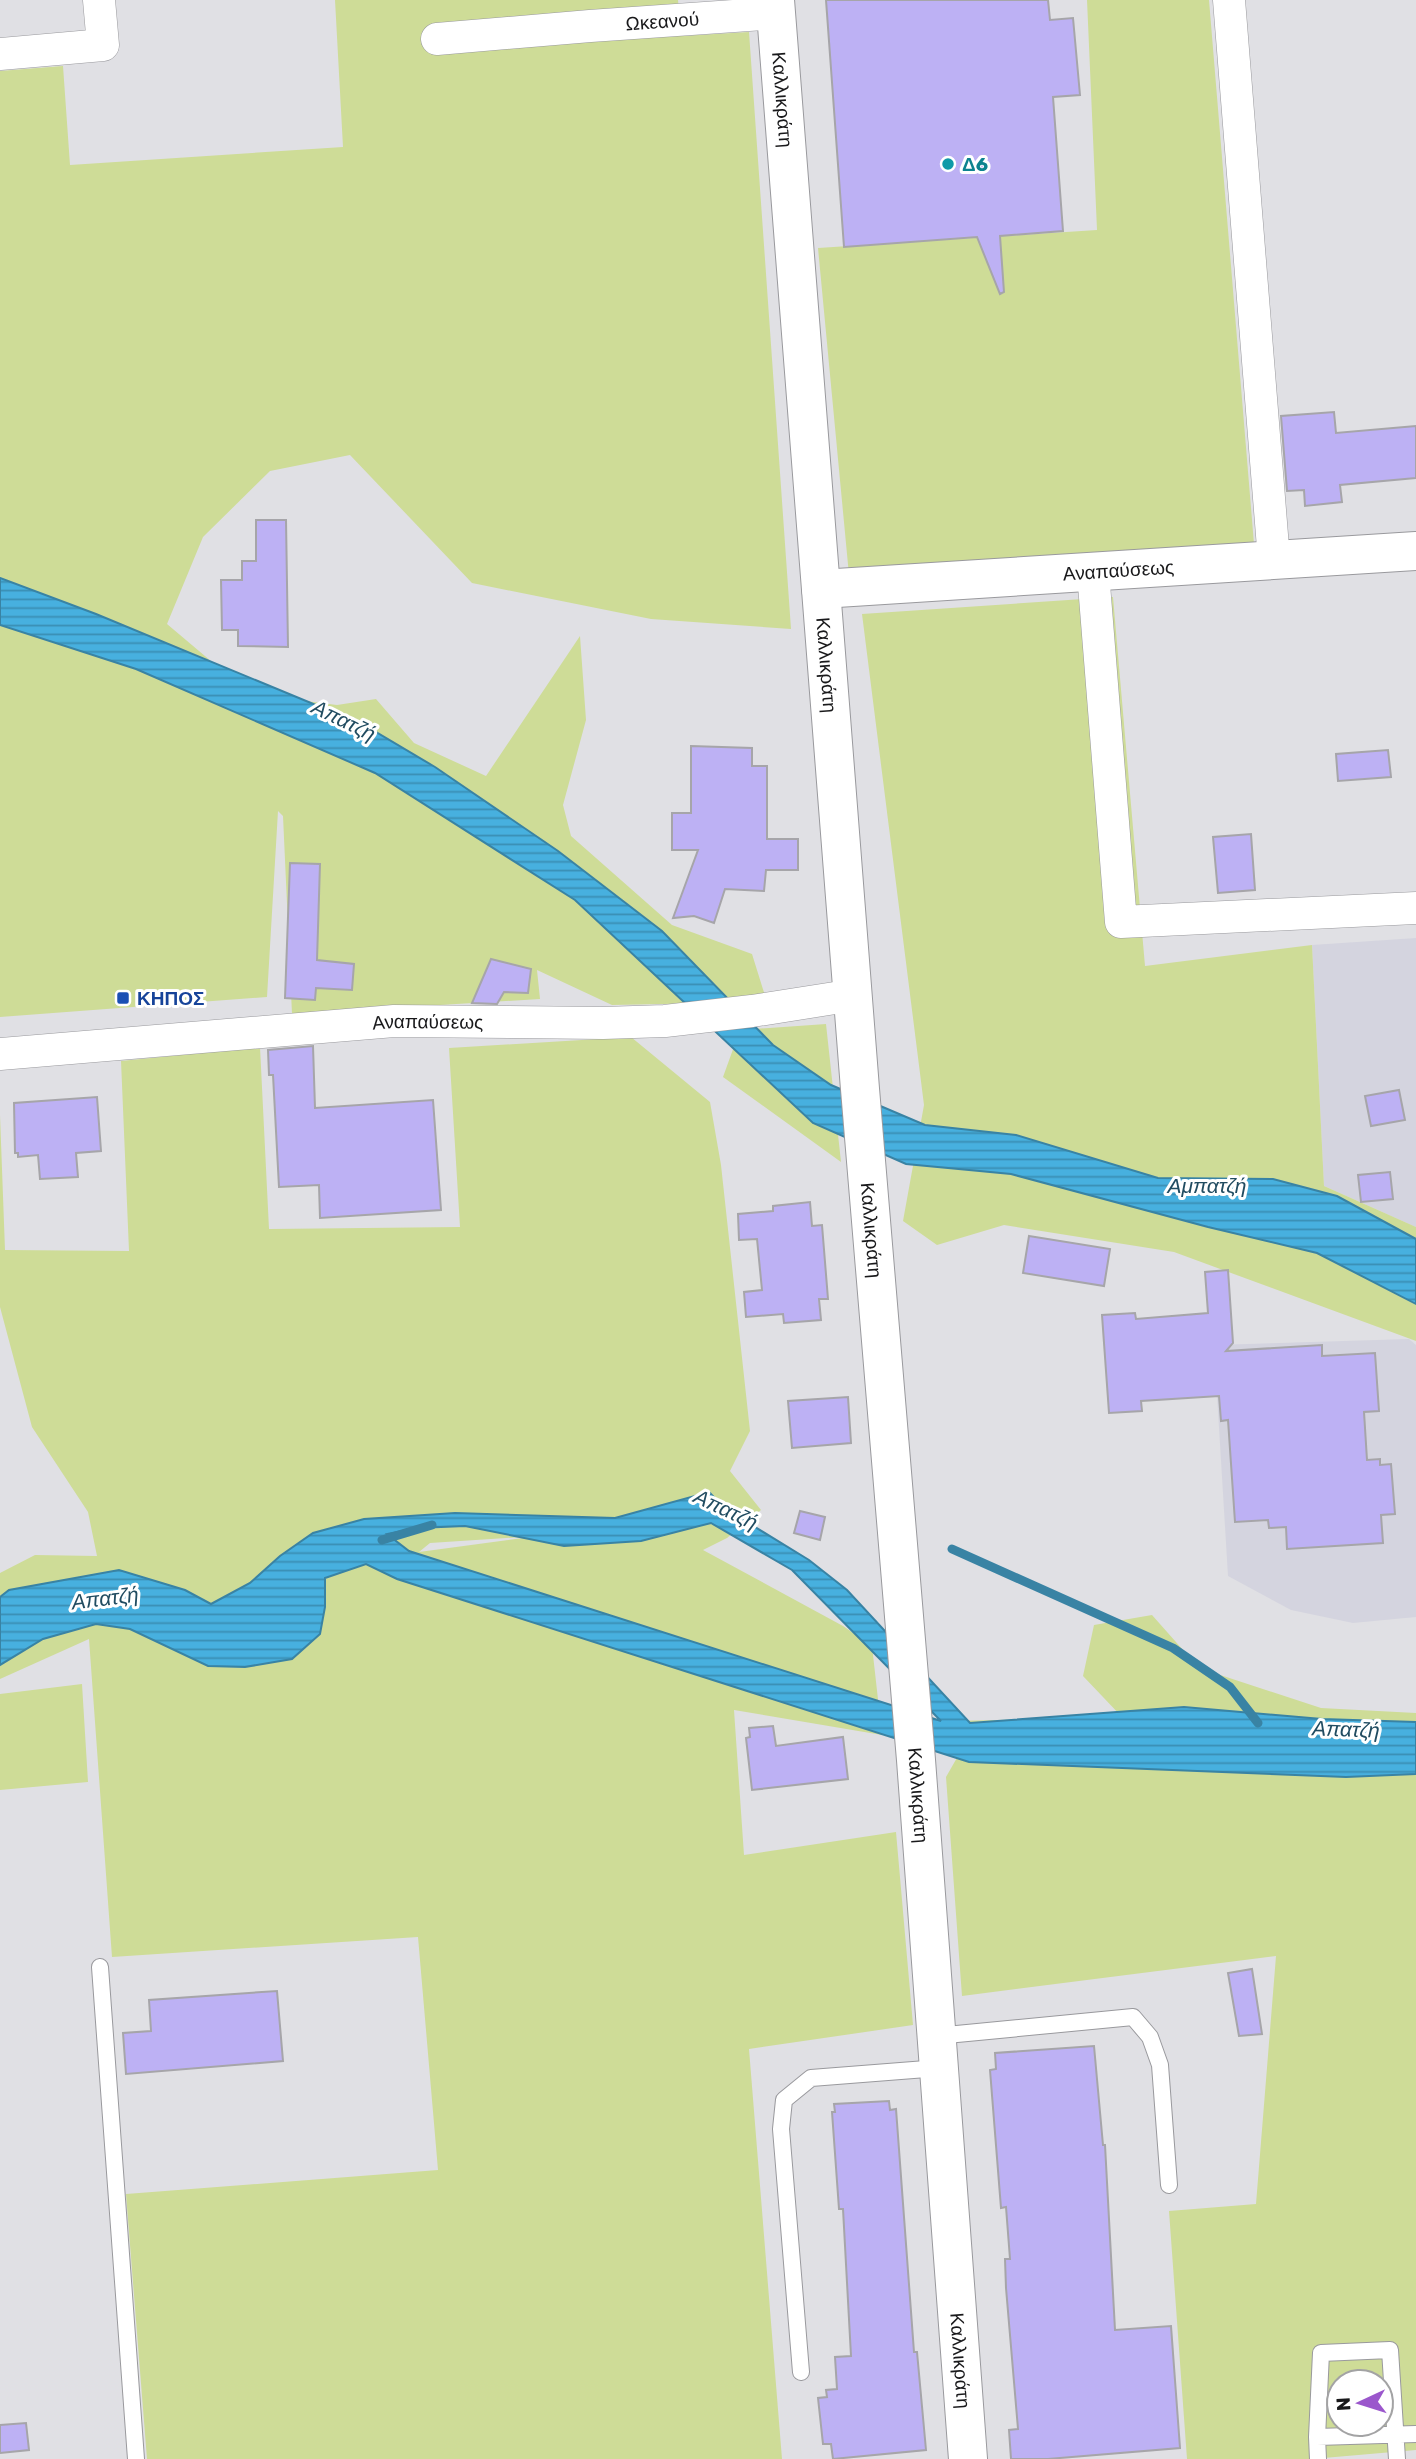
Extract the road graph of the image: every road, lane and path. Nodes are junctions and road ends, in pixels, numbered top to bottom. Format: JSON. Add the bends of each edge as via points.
{"nodes":[{"id":1,"x":99,"y":0,"type":"edge"},
{"id":2,"x":1229,"y":0,"type":"edge"},
{"id":3,"x":776,"y":6,"type":"edge"},
{"id":4,"x":586,"y":13,"type":"edge"},
{"id":5,"x":437,"y":39,"type":"dead end"},
{"id":6,"x":0,"y":54,"type":"edge"},
{"id":7,"x":1416,"y":551,"type":"edge"},
{"id":8,"x":1273,"y":560,"type":"junction"},
{"id":9,"x":1093,"y":572,"type":"junction"},
{"id":10,"x":821,"y":589,"type":"junction"},
{"id":11,"x":1416,"y":908,"type":"edge"},
{"id":12,"x":854,"y":995,"type":"junction"},
{"id":13,"x":0,"y":1054,"type":"edge"},
{"id":14,"x":100,"y":1967,"type":"dead end"},
{"id":15,"x":938,"y":2052,"type":"junction"},
{"id":16,"x":1169,"y":2185,"type":"dead end"},
{"id":17,"x":801,"y":2372,"type":"dead end"},
{"id":18,"x":1396,"y":2434,"type":"junction"},
{"id":19,"x":1416,"y":2434,"type":"edge"},
{"id":20,"x":1317,"y":2437,"type":"junction"},
{"id":21,"x":136,"y":2459,"type":"edge"},
{"id":22,"x":968,"y":2459,"type":"edge"},
{"id":23,"x":1318,"y":2459,"type":"edge"},
{"id":24,"x":1397,"y":2459,"type":"edge"}],
"edges":[{"from":1,"to":6,"type":"street","via":[[103,45]]},
{"from":2,"to":8,"type":"street"},
{"from":3,"to":4,"type":"street","name":"Ωκεανού"},
{"from":3,"to":10,"type":"street","name":"Καλλικράτη"},
{"from":4,"to":5,"type":"street","name":"Ωκεανού"},
{"from":7,"to":8,"type":"street","name":"Αναπαύσεως"},
{"from":8,"to":9,"type":"street","name":"Αναπαύσεως"},
{"from":9,"to":10,"type":"street","name":"Αναπαύσεως"},
{"from":9,"to":11,"type":"street","via":[[1121,922]]},
{"from":10,"to":12,"type":"street","name":"Καλλικράτη"},
{"from":12,"to":13,"type":"street","name":"Αναπαύσεως","via":[[665,1021],[394,1021]]},
{"from":12,"to":15,"type":"street","name":"Καλλικράτη"},
{"from":14,"to":21,"type":"lane"},
{"from":15,"to":16,"type":"lane","via":[[1133,2017],[1150,2037],[1160,2065]]},
{"from":15,"to":17,"type":"lane","via":[[811,2078],[784,2100],[781,2129]]},
{"from":15,"to":22,"type":"street","name":"Καλλικράτη"},
{"from":18,"to":19,"type":"lane"},
{"from":18,"to":20,"type":"lane"},
{"from":18,"to":20,"type":"lane","via":[[1390,2350],[1321,2353]]},
{"from":18,"to":24,"type":"lane"},
{"from":20,"to":23,"type":"lane"}]}
